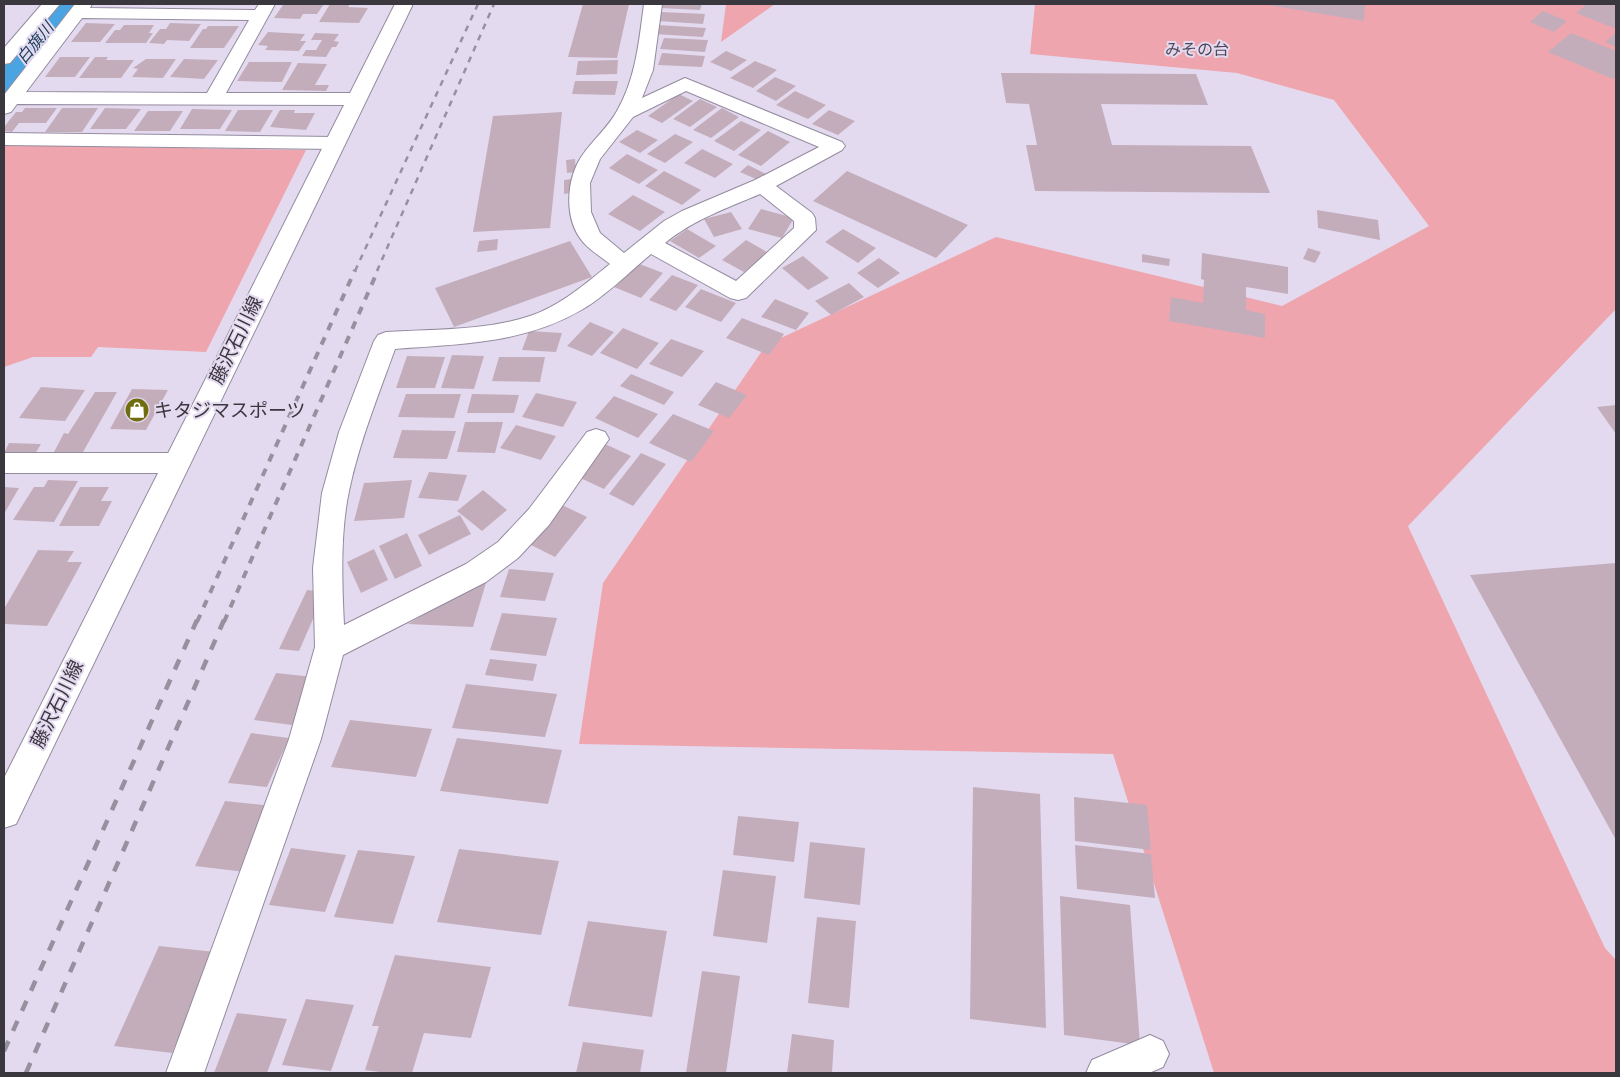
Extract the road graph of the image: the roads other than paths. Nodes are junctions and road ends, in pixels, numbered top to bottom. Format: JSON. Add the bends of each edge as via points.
{"nodes":[{"id":1,"x":51,"y":4,"type":"edge"},
{"id":2,"x":404,"y":4,"type":"edge"},
{"id":3,"x":653,"y":4,"type":"edge"},
{"id":4,"x":81,"y":8,"type":"edge"},
{"id":5,"x":263,"y":9,"type":"edge"},
{"id":6,"x":4,"y":60,"type":"edge"},
{"id":7,"x":213,"y":98,"type":"junction"},
{"id":8,"x":356,"y":99,"type":"junction"},
{"id":9,"x":8,"y":103,"type":"edge"},
{"id":10,"x":626,"y":113,"type":"junction"},
{"id":11,"x":4,"y":139,"type":"edge"},
{"id":12,"x":334,"y":143,"type":"junction"},
{"id":13,"x":762,"y":185,"type":"junction"},
{"id":14,"x":649,"y":244,"type":"junction"},
{"id":15,"x":624,"y":264,"type":"junction"},
{"id":16,"x":596,"y":439,"type":"dead end"},
{"id":17,"x":4,"y":463,"type":"edge"},
{"id":18,"x":176,"y":463,"type":"junction"},
{"id":19,"x":330,"y":647,"type":"junction"},
{"id":20,"x":4,"y":812,"type":"edge"},
{"id":21,"x":1150,"y":1054,"type":"dead end"},
{"id":22,"x":185,"y":1073,"type":"edge"},
{"id":23,"x":1105,"y":1073,"type":"edge"}],
"edges":[{"from":1,"to":6,"type":"street"},
{"from":2,"to":8,"type":"street","name":"藤沢石川線"},
{"from":3,"to":10,"type":"street","via":[[644,70]]},
{"from":4,"to":5,"type":"street"},
{"from":4,"to":9,"type":"street"},
{"from":5,"to":7,"type":"street"},
{"from":7,"to":8,"type":"street"},
{"from":7,"to":9,"type":"street"},
{"from":8,"to":12,"type":"street","name":"藤沢石川線"},
{"from":10,"to":13,"type":"street","via":[[685,84],[835,146]]},
{"from":10,"to":15,"type":"street","via":[[590,158],[580,182],[580,212],[591,237]]},
{"from":11,"to":12,"type":"street"},
{"from":12,"to":18,"type":"street","name":"藤沢石川線"},
{"from":13,"to":14,"type":"street","via":[[690,216]]},
{"from":13,"to":14,"type":"street","via":[[804,218],[805,230],[738,292]]},
{"from":14,"to":15,"type":"street"},
{"from":15,"to":19,"type":"street","via":[[576,303],[536,323],[484,334],[386,341],[352,432],[335,493],[327,568]]},
{"from":16,"to":19,"type":"street","via":[[539,517],[508,550],[476,573]]},
{"from":17,"to":18,"type":"street"},
{"from":18,"to":20,"type":"street","name":"藤沢石川線"},
{"from":19,"to":22,"type":"street","via":[[305,739]]},
{"from":21,"to":23,"type":"street"}]}
